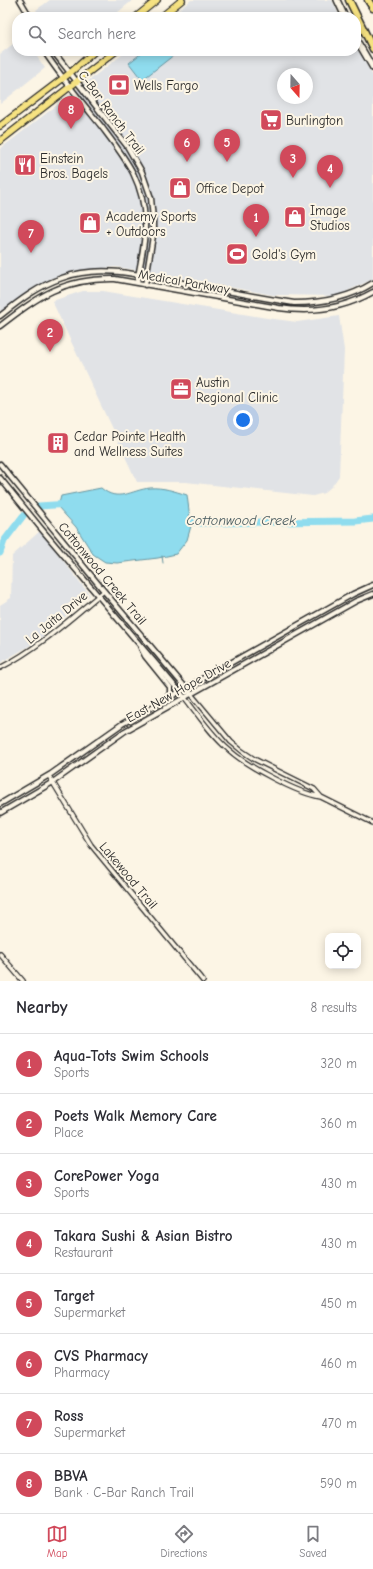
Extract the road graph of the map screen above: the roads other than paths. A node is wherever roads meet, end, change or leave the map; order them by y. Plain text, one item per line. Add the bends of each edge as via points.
1 (20, 0) edge
2 (157, 0) edge
3 (182, 0) edge
4 (337, 0) edge
5 (349, 0) edge
6 (368, 0) edge
7 (373, 8) edge
8 (27, 12) edge
9 (142, 12) edge
10 (167, 12) edge
11 (343, 12) edge
12 (355, 12) edge
13 (361, 24) edge
14 (361, 48) edge
15 (373, 49) edge
16 (48, 56) edge
17 (57, 56) edge
18 (90, 56) edge
19 (109, 56) edge
20 (373, 68) edge
21 (70, 73) junction
22 (63, 78) junction
23 (76, 81) junction
24 (70, 86) junction
25 (0, 126) edge
26 (0, 141) edge
27 (142, 172) junction
28 (134, 175) junction
29 (138, 274) junction
30 (146, 276) junction
31 (137, 283) junction
32 (373, 283) edge
33 (145, 285) junction
34 (366, 287) junction
35 (371, 293) edge
36 (263, 298) junction
37 (261, 304) junction
38 (11, 307) junction
39 (16, 314) junction
40 (0, 316) edge
41 (0, 326) edge
42 (0, 464) edge
43 (0, 478) edge
44 (373, 585) edge
45 (104, 591) junction
46 (373, 594) edge
47 (98, 596) junction
48 (293, 628) junction
49 (294, 636) junction
50 (139, 644) junction
51 (0, 668) edge
52 (186, 688) junction
53 (180, 692) junction
54 (191, 694) junction
55 (185, 698) junction
56 (166, 700) junction
57 (254, 759) junction
58 (251, 766) junction
59 (49, 776) junction
60 (53, 782) junction
61 (322, 797) junction
62 (0, 804) edge
63 (0, 813) edge
64 (373, 823) edge
65 (0, 954) edge
66 (24, 981) edge
67 (203, 981) edge

1 - 8 street
2 - 9 main road
3 - 10 main road
4 - 11 main road
5 - 12 highway
6 - 7 highway
13 - 15 highway
14 - 20 main road
16 - 22 street, C-Bar Ranch Trail
17 - 21 street, C-Bar Ranch Trail
18 - 21 main road
19 - 23 main road
21 - 22 main road
21 - 23 street, C-Bar Ranch Trail
22 - 24 street, C-Bar Ranch Trail
22 - 25 main road
23 - 24 main road
23 - 27 street, C-Bar Ranch Trail via 127,146
24 - 26 main road
24 - 28 street, C-Bar Ranch Trail via 124,156
27 - 28 street
27 - 30 street, C-Bar Ranch Trail via 151,198 153,219 153,236
28 - 29 street, C-Bar Ranch Trail via 142,197 145,224
29 - 30 street, Medical Parkway
29 - 31 street, C-Bar Ranch Trail
29 - 38 street, Medical Parkway via 90,271 69,275 40,287
30 - 33 street, C-Bar Ranch Trail
30 - 36 street, Medical Parkway
31 - 33 street, Medical Parkway
31 - 39 street, Medical Parkway via 104,279 68,284 47,292
32 - 34 street, Medical Parkway
33 - 37 street, Medical Parkway
34 - 35 street
34 - 36 street, Medical Parkway via 344,297 318,302 294,303
35 - 37 street, Medical Parkway via 337,307 315,310 294,310
36 - 37 street
38 - 39 street
38 - 40 street, Medical Parkway
39 - 41 street, Medical Parkway
42 - 45 street, Cottonwood Creek Trail
43 - 47 street, Cottonwood Creek Trail
44 - 48 street, East New Hope Drive
45 - 47 street, La Jaita Drive
45 - 52 street, Cottonwood Creek Trail
46 - 49 street, East New Hope Drive
47 - 50 street, Cottonwood Creek Trail
47 - 51 street, La Jaita Drive via 48,638
48 - 49 street
48 - 52 street, East New Hope Drive
49 - 54 street, East New Hope Drive
50 - 53 street, Cottonwood Creek Trail
50 - 56 street via 145,656 170,687
52 - 53 street, East New Hope Drive
52 - 54 street, Cottonwood Creek Trail
53 - 55 street, Cottonwood Creek Trail
53 - 56 street, East New Hope Drive
54 - 55 street, East New Hope Drive
54 - 57 street via 231,742
55 - 58 street via 220,742
55 - 60 street, East New Hope Drive via 119,735
56 - 59 street, East New Hope Drive via 106,734
57 - 58 street
57 - 61 street via 314,789
58 - 61 street via 312,795
59 - 60 street, Lakewood Trail
59 - 62 street, East New Hope Drive
60 - 63 street, East New Hope Drive
60 - 67 street, Lakewood Trail via 97,854
61 - 64 street
65 - 66 street

